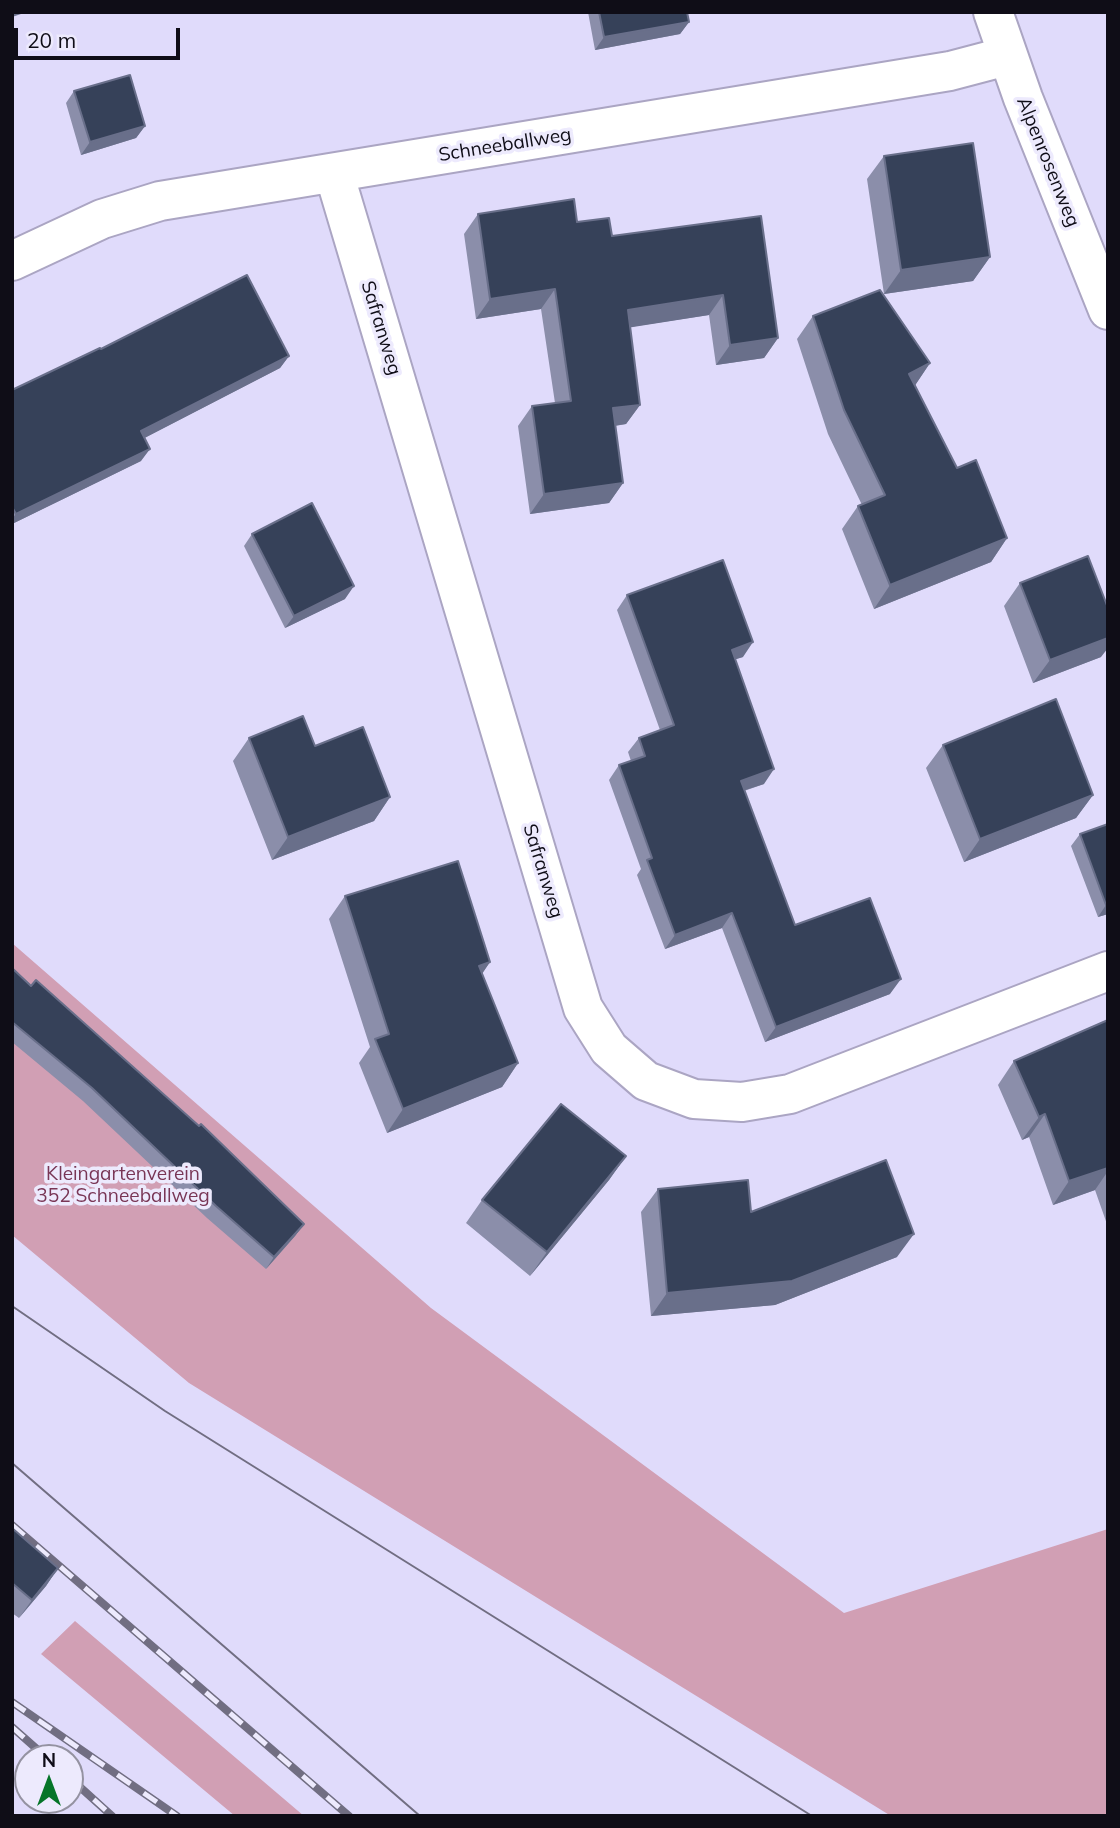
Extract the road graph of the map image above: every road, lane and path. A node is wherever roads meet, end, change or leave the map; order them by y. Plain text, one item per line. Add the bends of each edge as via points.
1 (993, 12) edge
2 (1007, 56) junction
3 (334, 173) junction
4 (12, 261) edge
5 (1108, 310) edge
6 (1108, 971) edge

1 - 2 street, Alpenrosenweg
2 - 3 street, Schneeballweg via 950,71
2 - 5 street, Alpenrosenweg
3 - 4 street, Schneeballweg via 160,201 102,219
3 - 6 street, Safranweg via 583,1007 609,1049 646,1081 694,1099 742,1102 790,1094

